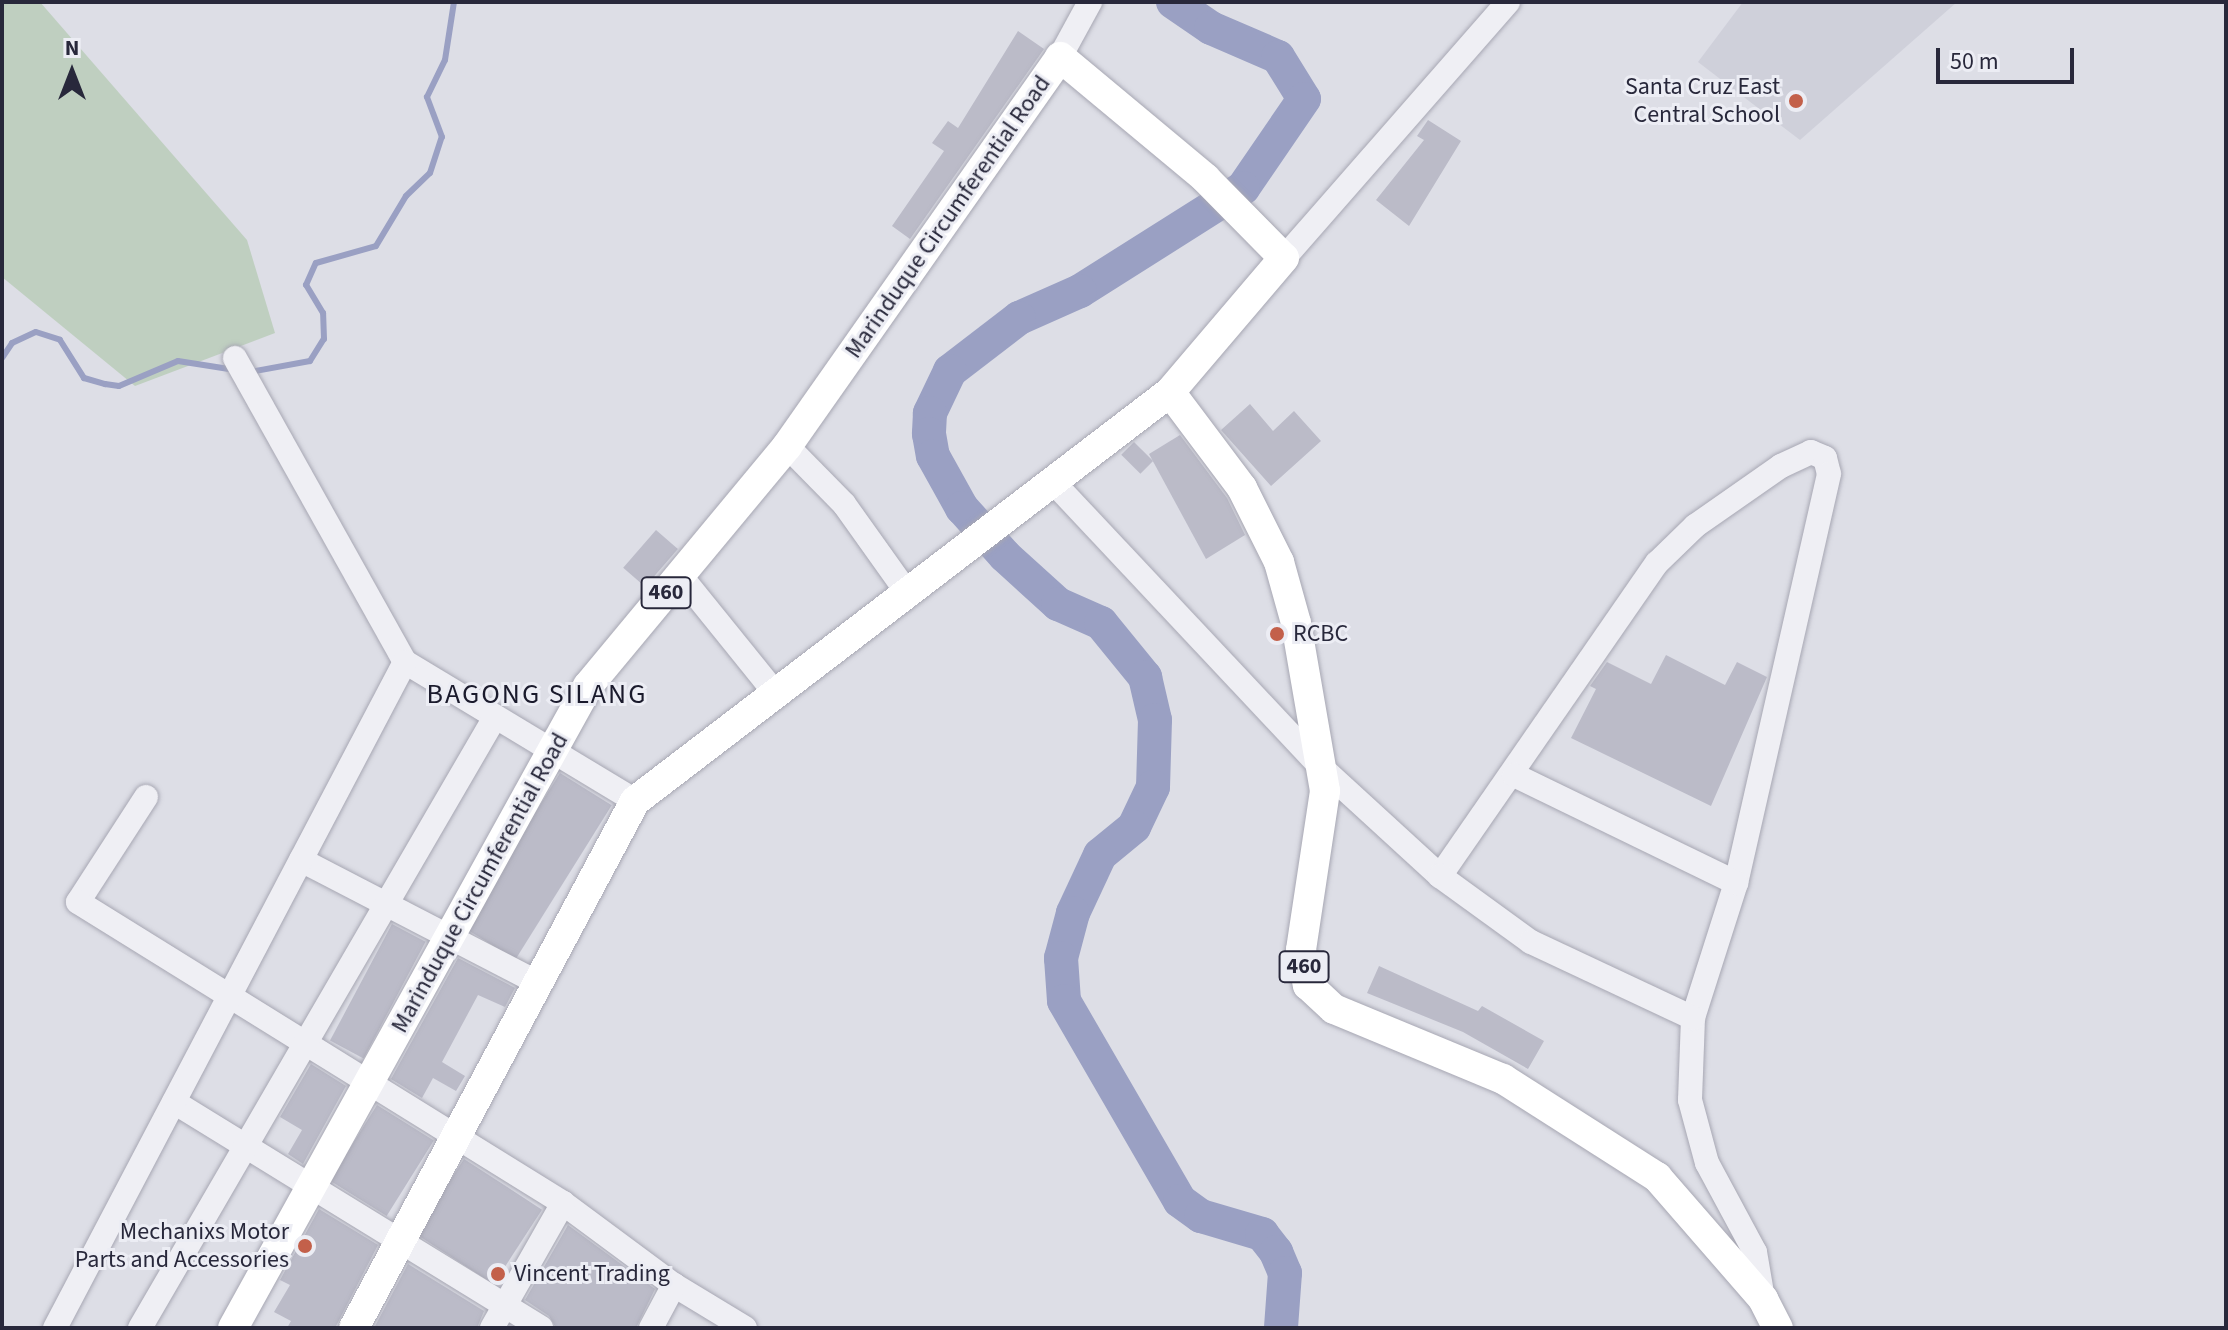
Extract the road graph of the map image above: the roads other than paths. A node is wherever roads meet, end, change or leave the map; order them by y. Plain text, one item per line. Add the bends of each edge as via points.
1 (1090, 2) edge
2 (1497, 6) edge
3 (1060, 57) junction
4 (1284, 258) junction
5 (241, 368) dead end
6 (1170, 392) junction
7 (787, 446) junction
8 (1055, 484) junction
9 (680, 575) junction
10 (909, 595) junction
11 (405, 662) junction
12 (776, 694) junction
13 (495, 717) junction
14 (553, 752) junction
15 (1322, 768) junction
16 (1514, 775) junction
17 (146, 797) dead end
18 (635, 801) junction
19 (301, 860) junction
20 (1440, 876) junction
21 (1736, 883) junction
22 (387, 905) junction
23 (450, 938) junction
24 (538, 983) junction
25 (229, 997) junction
26 (1693, 1018) junction
27 (305, 1044) junction
28 (369, 1084) junction
29 (174, 1102) junction
30 (455, 1139) junction
31 (246, 1145) junction
32 (313, 1185) junction
33 (563, 1203) junction
34 (402, 1238) junction
35 (674, 1285) junction
36 (1763, 1299) junction
37 (506, 1305) junction
38 (660, 1321) edge
39 (55, 1328) edge
40 (140, 1328) edge
41 (233, 1328) edge
42 (354, 1328) edge
43 (492, 1328) edge
44 (541, 1328) edge
45 (745, 1328) edge
46 (1778, 1328) edge

1 - 3 street
2 - 4 street
3 - 4 main road, Marinduque Circumferential Road via 1205,178
3 - 7 main road, Marinduque Circumferential Road / 460
4 - 6 main road
5 - 11 street
6 - 8 main road
6 - 15 main road, 460 via 1242,488 1279,562
7 - 9 main road, Marinduque Circumferential Road / 460
7 - 10 street via 844,504
8 - 10 main road
8 - 15 street
9 - 12 street
9 - 14 main road, Marinduque Circumferential Road / 460 via 588,686
10 - 12 main road
11 - 13 street
11 - 19 street
12 - 18 main road
13 - 14 street
13 - 22 street
14 - 18 street
14 - 23 main road, Marinduque Circumferential Road / 460
15 - 20 street
15 - 36 main road, 460 via 1325,791 1301,950 1308,985 1334,1009 1503,1079 1657,1177
16 - 20 street
16 - 21 street
16 - 21 street via 1657,563 1695,526 1781,466 1811,452 1825,458 1829,474
17 - 25 street via 78,902
18 - 24 main road
19 - 22 street
19 - 25 street
20 - 26 street via 1531,942
21 - 26 street
22 - 23 street
22 - 27 street
23 - 24 street
23 - 28 main road, Marinduque Circumferential Road / 460
24 - 30 main road
25 - 27 street
25 - 29 street
26 - 36 street via 1690,1100 1707,1163 1755,1252
27 - 28 street
27 - 31 street
28 - 30 street
28 - 32 main road, Marinduque Circumferential Road / 460
29 - 31 street
29 - 39 street
30 - 33 street
30 - 34 main road
31 - 32 street
31 - 40 street
32 - 34 street
32 - 41 main road, Marinduque Circumferential Road / 460
33 - 35 street
33 - 37 street
34 - 37 street
34 - 42 main road
35 - 38 street
35 - 45 street
36 - 46 main road, 460
37 - 43 street
37 - 44 street

